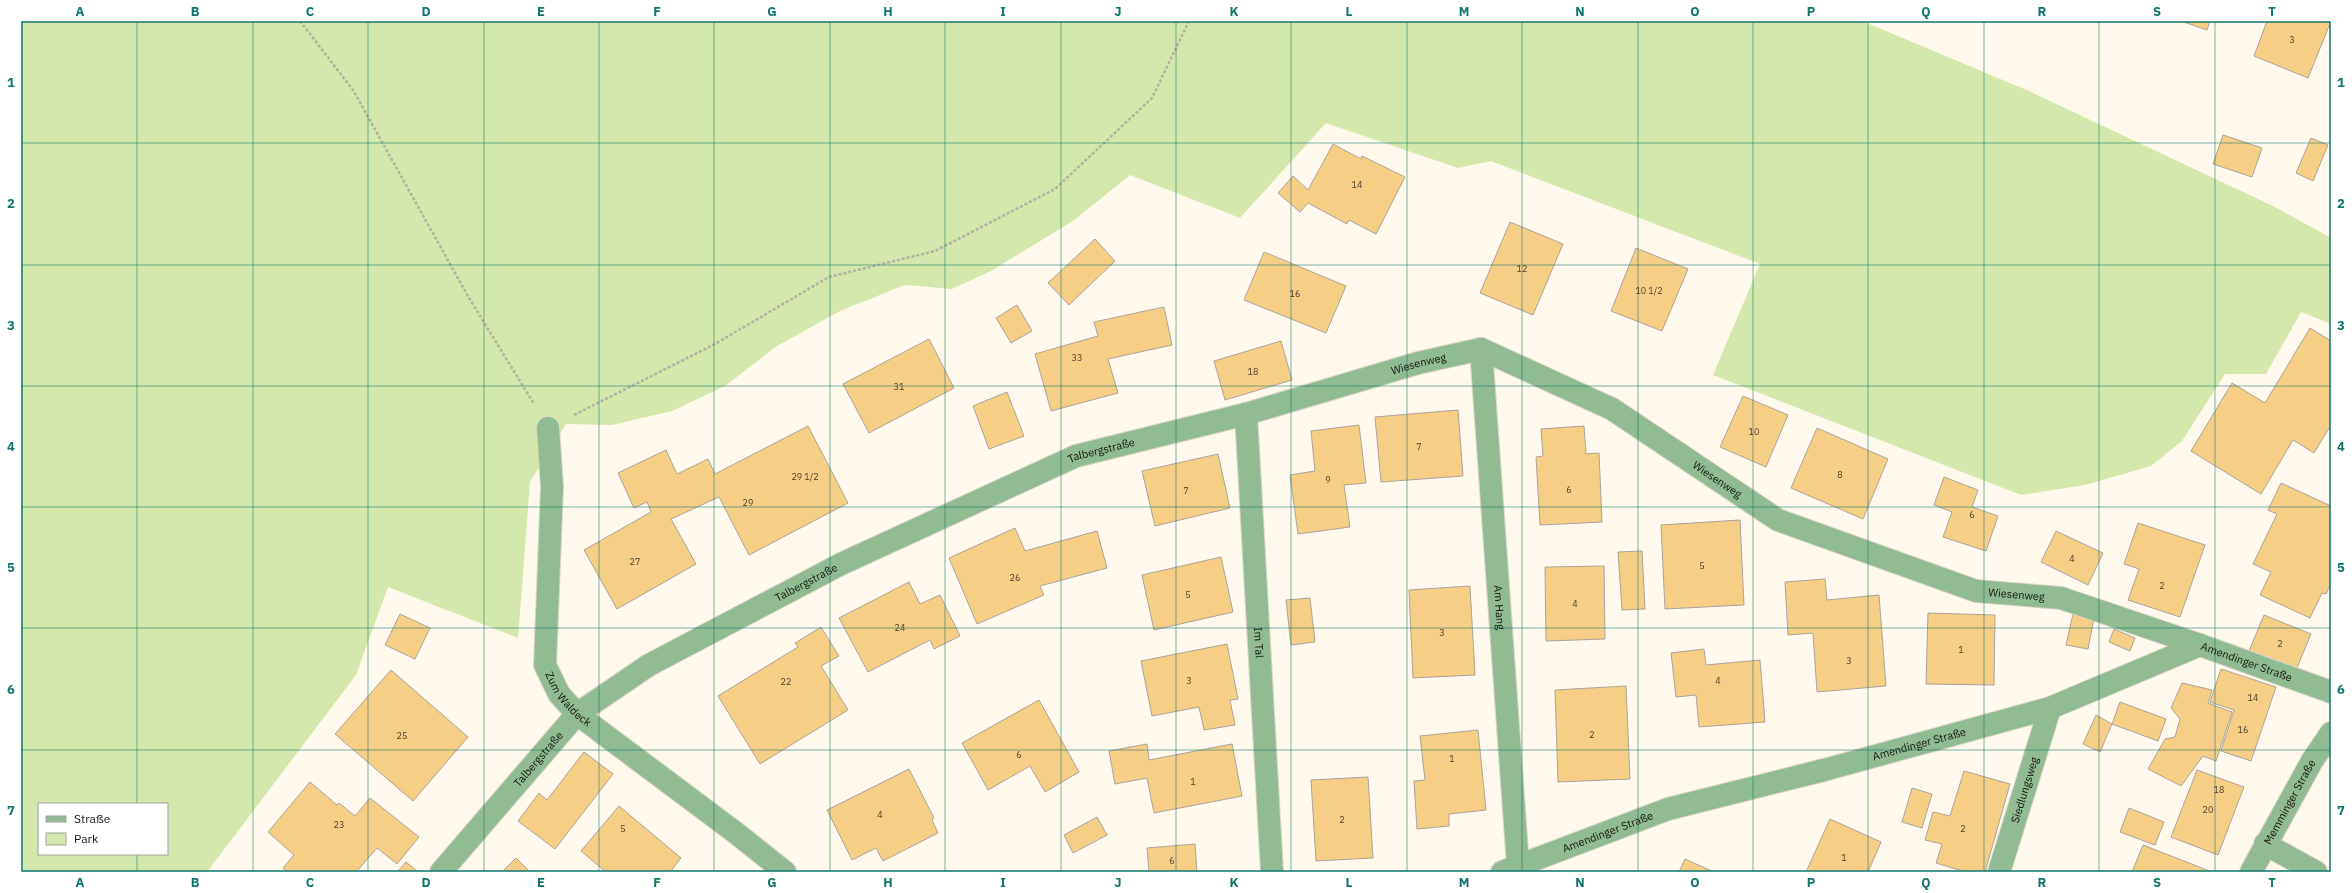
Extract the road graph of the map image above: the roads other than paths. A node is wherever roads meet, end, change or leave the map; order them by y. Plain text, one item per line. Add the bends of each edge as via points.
1 (1481, 349) junction
2 (1246, 414) junction
3 (548, 428) road end
4 (2200, 645) junction
5 (2331, 692) edge
6 (2050, 708) junction
7 (577, 714) junction
8 (2331, 733) edge
9 (2265, 844) junction
10 (1510, 869) edge
11 (441, 872) edge
12 (786, 872) edge
13 (1272, 872) edge
14 (1999, 872) edge
15 (2251, 872) edge
16 (2316, 872) edge

1 - 2 street, Wiesenweg via 1418,363
1 - 4 street, Wiesenweg via 1612,409 1778,520 1976,591 2061,598
1 - 10 street, Am Hang
2 - 7 street, Talbergstraße via 1076,456 841,564 649,665
2 - 13 street, Im Tal
3 - 7 street, Zum Waldeck via 552,487 545,665 559,694
4 - 5 street, Amendinger Straße
4 - 6 street, Amendinger Straße
6 - 10 street, Amendinger Straße via 1824,770 1668,809
6 - 14 street, Siedlungsweg
7 - 11 street, Talbergstraße
7 - 12 street, Zum Waldeck
8 - 9 street, Memminger Straße via 2312,761
9 - 15 street, Memminger Straße
9 - 16 street

